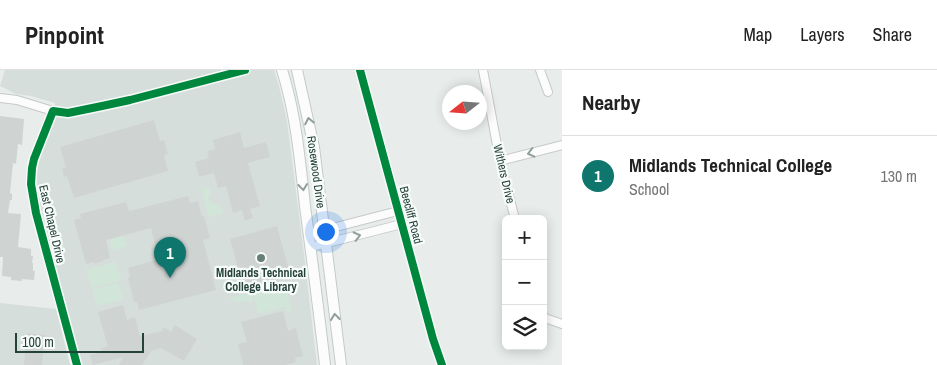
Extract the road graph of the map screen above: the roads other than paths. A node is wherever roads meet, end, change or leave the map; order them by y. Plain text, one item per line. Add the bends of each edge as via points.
1 (245, 70) edge
2 (282, 70) edge
3 (297, 70) edge
4 (360, 70) edge
5 (483, 70) edge
6 (540, 70) edge
7 (548, 92) dead end
8 (0, 98) edge
9 (53, 111) junction
10 (562, 146) edge
11 (500, 161) junction
12 (398, 211) junction
13 (514, 215) edge
14 (402, 224) junction
15 (324, 230) junction
16 (309, 234) junction
17 (326, 244) junction
18 (311, 247) junction
19 (547, 319) edge
20 (562, 324) edge
21 (77, 365) edge
22 (325, 365) edge
23 (341, 365) edge
24 (442, 365) edge

1 - 9 street via 130,100 72,112
2 -> 16 main road, Rosewood Drive via 293,117
15 -> 3 main road, Rosewood Drive via 314,147
4 - 12 street, Beecliff Road
5 - 11 street, Withers Drive
6 - 7 street
8 - 9 street
9 - 21 street, East Chapel Drive via 34,159 31,184
10 -> 11 street
11 - 13 street, Withers Drive
12 - 14 street, Beecliff Road
12 - 15 street
17 -> 14 street
14 - 24 street, Beecliff Road
15 - 16 street
15 - 17 main road, Rosewood Drive
16 - 18 main road, Rosewood Drive
17 - 18 street
23 -> 17 main road, Rosewood Drive
18 - 22 main road, Rosewood Drive
19 - 20 street

